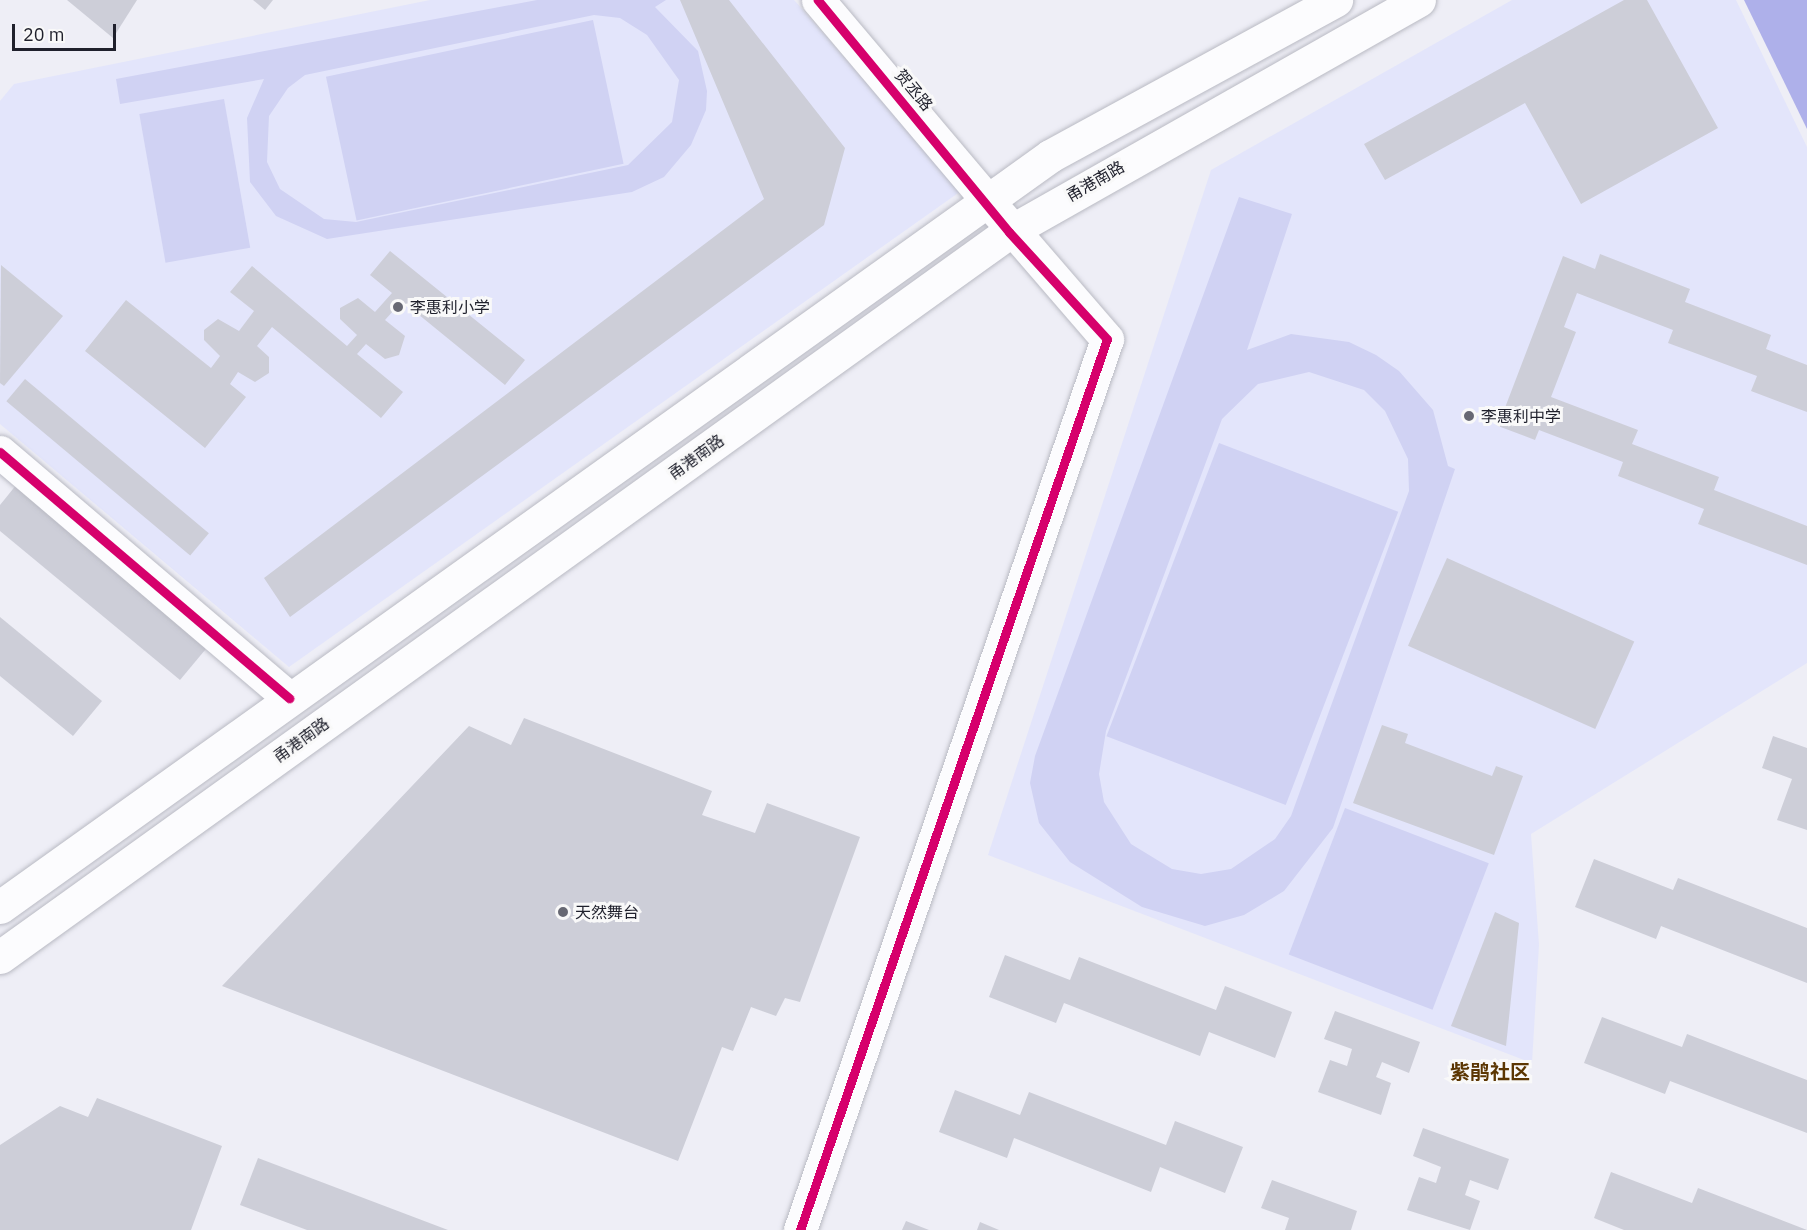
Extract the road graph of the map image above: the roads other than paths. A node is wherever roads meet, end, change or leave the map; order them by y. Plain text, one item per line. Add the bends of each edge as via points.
1 (818, 0) edge
2 (1336, 0) edge
3 (1419, 0) edge
4 (986, 199) junction
5 (1009, 232) junction
6 (0, 452) edge
7 (289, 698) junction
8 (0, 907) edge
9 (0, 957) edge
10 (800, 1230) edge

1 - 4 main road, 贺丞路
2 - 4 main road via 1050,156
3 - 5 main road, 甬港南路
4 - 5 main road, 贺丞路
4 - 7 main road
5 - 9 main road, 甬港南路
5 - 10 main road, 贺丞路 via 1107,339
6 - 7 main road
7 - 8 main road

